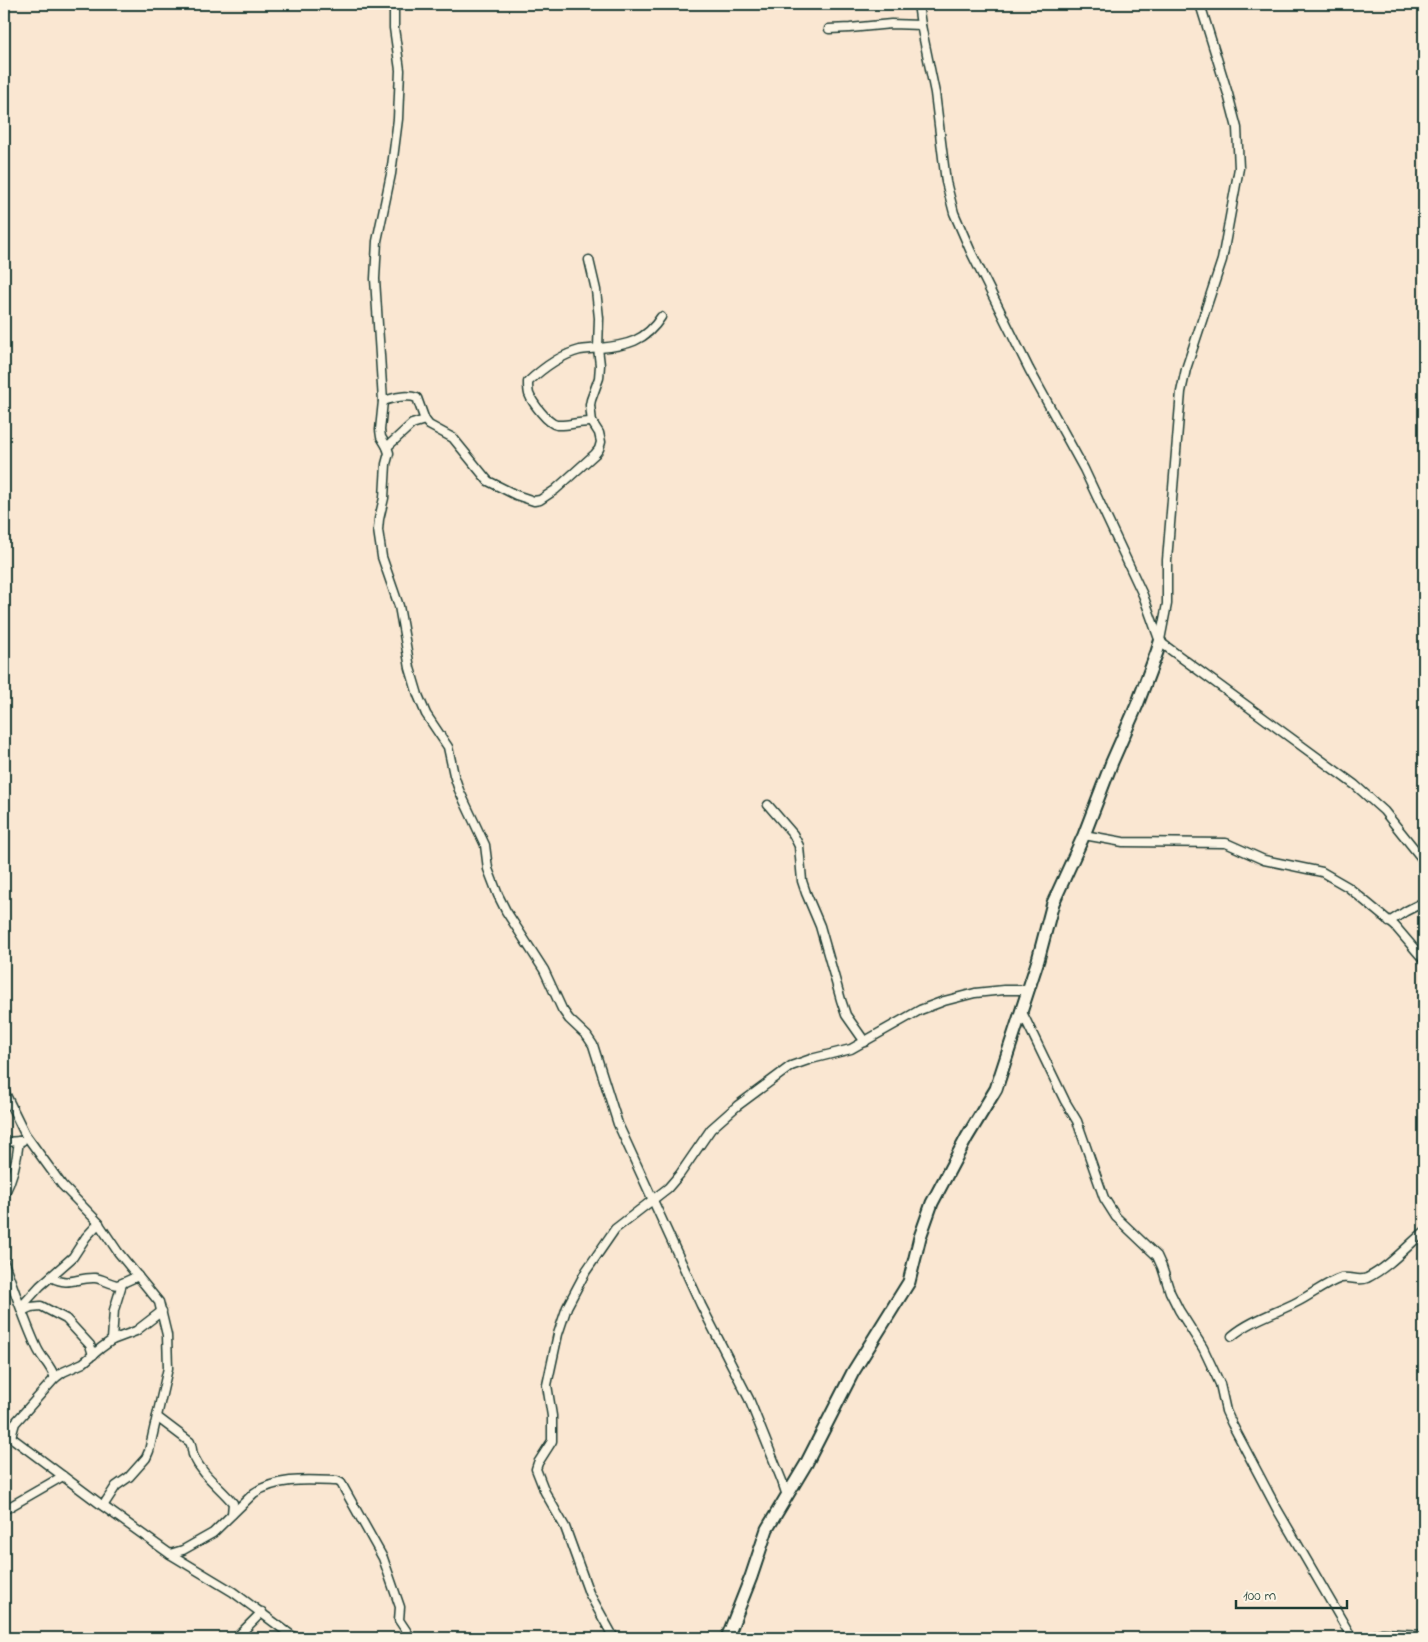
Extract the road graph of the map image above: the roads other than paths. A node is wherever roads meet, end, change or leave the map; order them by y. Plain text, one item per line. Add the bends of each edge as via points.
1 (394, 4) edge
2 (918, 4) edge
3 (1200, 4) edge
4 (920, 25) junction
5 (829, 29) dead end
6 (590, 260) dead end
7 (661, 317) dead end
8 (598, 348) junction
9 (382, 401) junction
10 (425, 420) junction
11 (592, 422) junction
12 (388, 447) junction
13 (1160, 642) junction
14 (768, 805) dead end
15 (1084, 835) junction
16 (1424, 861) edge
17 (1424, 902) edge
18 (1389, 922) junction
19 (1424, 960) edge
20 (1027, 990) junction
21 (1021, 1010) junction
22 (865, 1042) junction
23 (4, 1091) edge
24 (18, 1141) junction
25 (29, 1141) junction
26 (4, 1142) edge
27 (4, 1195) edge
28 (653, 1200) junction
29 (99, 1223) junction
30 (1424, 1232) edge
31 (4, 1263) edge
32 (138, 1276) junction
33 (51, 1277) junction
34 (122, 1284) junction
35 (21, 1309) junction
36 (162, 1311) junction
37 (1232, 1336) dead end
38 (112, 1340) junction
39 (93, 1355) junction
40 (55, 1378) junction
41 (157, 1417) junction
42 (4, 1432) edge
43 (11, 1438) junction
44 (63, 1476) junction
45 (787, 1496) junction
46 (103, 1506) junction
47 (4, 1510) edge
48 (232, 1514) junction
49 (170, 1554) junction
50 (262, 1612) junction
51 (1424, 1635) edge
52 (236, 1638) edge
53 (294, 1638) edge
54 (411, 1638) edge
55 (614, 1638) edge
56 (727, 1638) edge
57 (1352, 1638) edge
58 (1365, 1638) edge

1 - 9 street via 400,70 398,120 374,279
2 - 4 street
3 - 13 street via 1237,128 1238,168 1222,260 1181,392 1167,560 1167,604
4 - 5 street
4 - 13 street via 935,92 946,182 954,213 1029,368 1090,482 1143,594
6 - 8 street via 598,308
7 - 8 street via 645,336 619,346
8 - 11 street via 599,378 591,400
8 - 11 street via 580,350 552,362 528,382 528,392 534,403 552,423
9 - 10 street via 404,396 417,398
9 - 12 street via 380,430
10 - 11 street via 453,438 488,480 506,491 534,501 555,490 599,449 601,438
10 - 12 street via 412,424
12 - 28 street via 379,519 380,546 399,606 418,695 426,714 448,747 454,775 485,845 488,869 506,911 544,970 562,1009 594,1045 615,1118
13 - 15 main road
13 - 16 street via 1355,785 1384,811
14 - 22 street via 796,840 802,881 820,926 840,1000 846,1015
15 - 18 street via 1123,842 1231,844 1264,860 1314,869 1332,876
15 - 20 main road via 1053,903
17 - 18 street
18 - 19 street
20 - 21 main road
20 - 22 street via 975,993 944,1001 920,1010
21 - 45 main road via 996,1089 932,1204 909,1282 854,1372
21 - 57 street via 1077,1121 1104,1198 1116,1217 1156,1256 1173,1298 1211,1362 1223,1389 1226,1411 1232,1424
22 - 28 street via 791,1066 776,1076 711,1129 680,1174
23 - 25 street
24 - 25 street
24 - 26 street
24 - 27 street via 17,1158
25 - 29 street via 62,1185
28 - 45 street via 749,1399
28 - 55 street via 615,1229 586,1271 566,1308 548,1377 552,1441 536,1469 564,1527 587,1588
29 - 32 street
29 - 33 street via 73,1257
30 - 37 street via 1370,1276 1360,1280 1340,1278
31 - 35 street
32 - 34 street
32 - 36 street via 159,1302
33 - 34 street via 60,1282 95,1278
33 - 35 street
34 - 38 street via 114,1310
35 - 39 street via 41,1306 66,1319 90,1345
35 - 40 street via 38,1350
36 - 38 street via 136,1331
36 - 41 street via 168,1368
38 - 39 street
39 - 40 street
40 - 43 street via 15,1423
41 - 46 street via 146,1458 116,1486
41 - 48 street via 190,1442 192,1456 233,1503
42 - 43 street
43 - 44 street
44 - 46 street
44 - 47 street
45 - 56 main road via 767,1529
46 - 49 street
48 - 49 street via 213,1533
48 - 54 street via 258,1490 284,1481 339,1482 383,1558 400,1607 399,1620
49 - 50 street
50 - 52 street
50 - 53 street
51 - 58 street via 1382,1633

